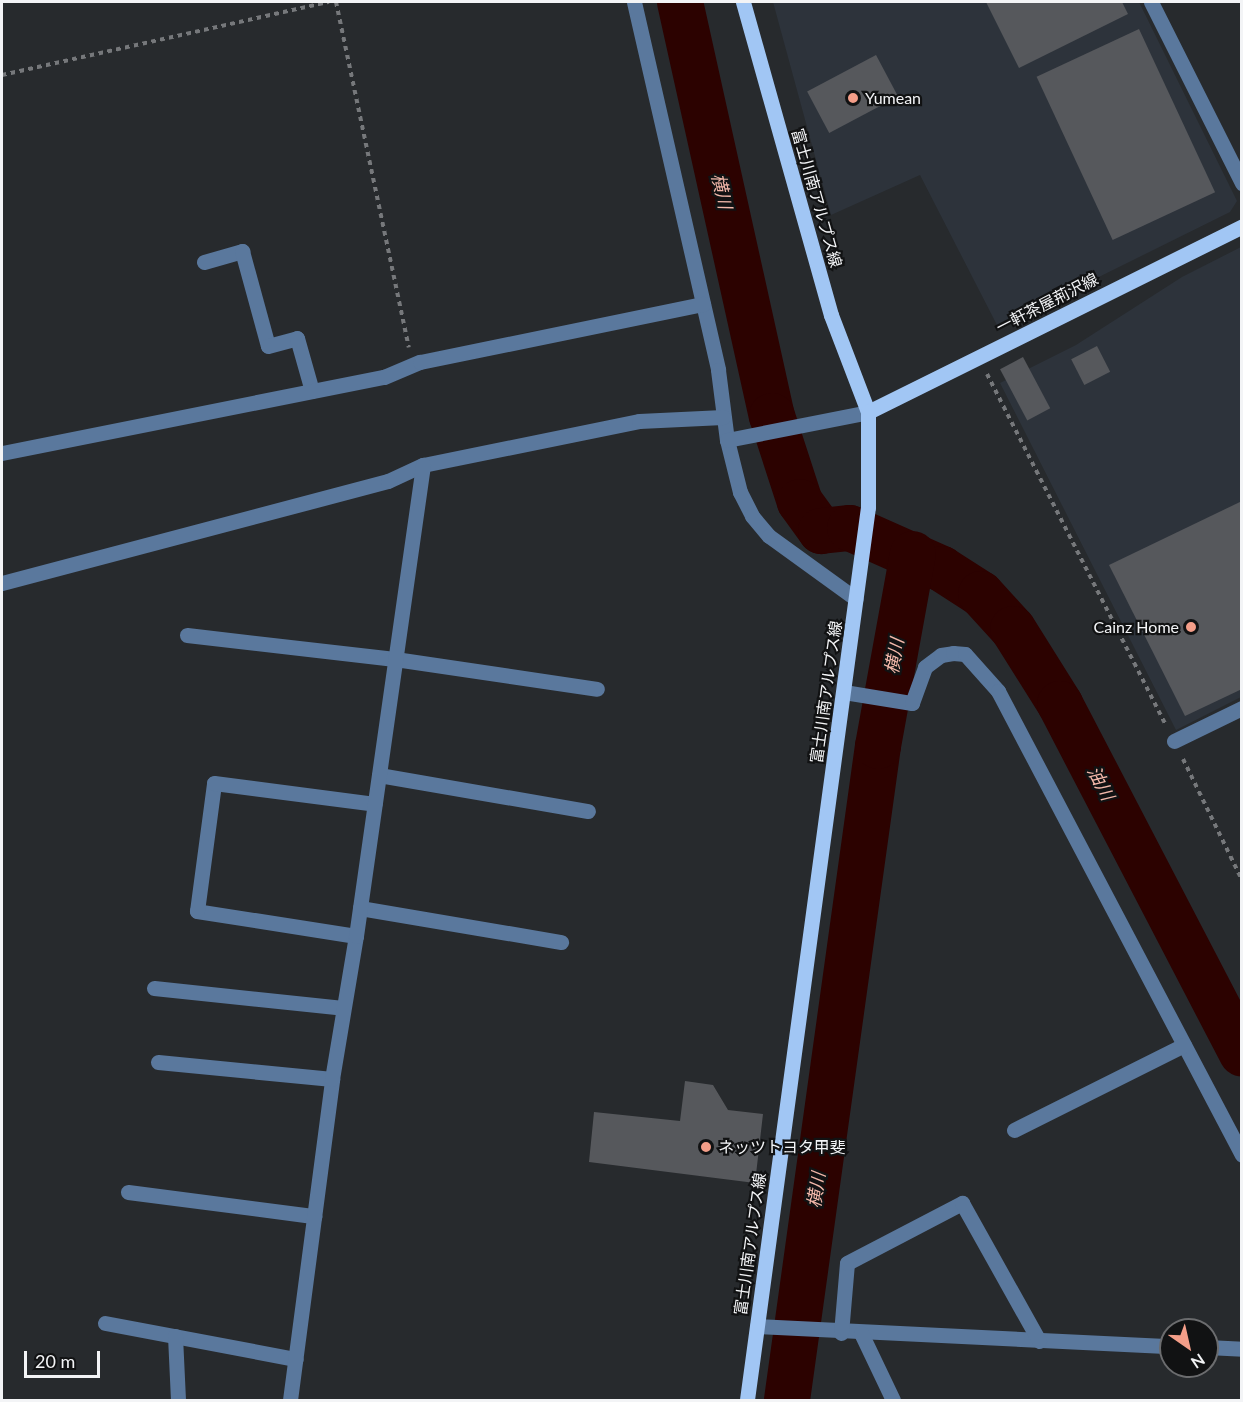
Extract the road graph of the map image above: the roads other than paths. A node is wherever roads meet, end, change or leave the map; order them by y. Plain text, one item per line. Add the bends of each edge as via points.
1 (634, 2) edge
2 (743, 2) edge
3 (1151, 2) edge
4 (1242, 183) edge
5 (1242, 226) edge
6 (204, 262) dead end
7 (703, 304) junction
8 (312, 391) junction
9 (868, 412) junction
10 (723, 417) junction
11 (734, 438) junction
12 (2, 453) edge
13 (423, 465) junction
14 (2, 583) edge
15 (856, 599) junction
16 (187, 635) dead end
17 (395, 658) junction
18 (597, 689) dead end
19 (844, 692) junction
20 (1242, 708) edge
21 (1174, 741) road end
22 (379, 775) junction
23 (375, 804) junction
24 (588, 811) dead end
25 (360, 908) junction
26 (356, 936) junction
27 (561, 942) dead end
28 (154, 988) dead end
29 (343, 1008) junction
30 (1184, 1045) junction
31 (158, 1062) dead end
32 (332, 1080) junction
33 (1014, 1130) dead end
34 (1242, 1155) edge
35 (128, 1192) dead end
36 (314, 1216) junction
37 (105, 1323) dead end
38 (757, 1326) junction
39 (841, 1333) junction
40 (861, 1333) junction
41 (175, 1336) junction
42 (1039, 1341) junction
43 (1159, 1346) edge
44 (1219, 1347) edge
45 (1242, 1348) edge
46 (296, 1359) junction
47 (178, 1401) edge
48 (290, 1401) edge
49 (747, 1401) edge
50 (893, 1401) edge

1 - 7 street
2 - 9 main road, 富士川南アルプス線 via 831,315
3 - 4 street
5 - 9 main road, 一軒茶屋荊沢線
6 - 8 street via 242,251 268,346 297,338
7 - 8 street via 420,362 384,377
7 - 10 street via 718,370
8 - 12 street
9 - 11 street
9 - 15 main road, 富士川南アルプス線 via 868,473
10 - 11 street
10 - 13 street via 639,421
11 - 15 street via 740,492 752,516 793,555
13 - 14 street via 388,481
13 - 17 street
15 - 19 main road, 富士川南アルプス線
16 - 17 street
17 - 18 street
17 - 22 street
19 - 30 street via 912,703 925,667 941,655 965,654 998,692
19 - 38 main road, 富士川南アルプス線
20 - 21 street
22 - 23 street
22 - 24 street
23 - 25 street
23 - 26 street via 214,783 197,911
25 - 26 street
25 - 27 street
26 - 29 street
28 - 29 street
29 - 32 street
30 - 33 street
30 - 34 street
31 - 32 street
32 - 36 street
35 - 36 street
36 - 46 street
37 - 41 street
38 - 39 street
38 - 49 main road, 富士川南アルプス線
39 - 40 street
39 - 42 street via 848,1263 962,1203
40 - 42 street
40 - 50 street
41 - 46 street
41 - 47 street
42 - 43 street
44 - 45 street
46 - 48 street

